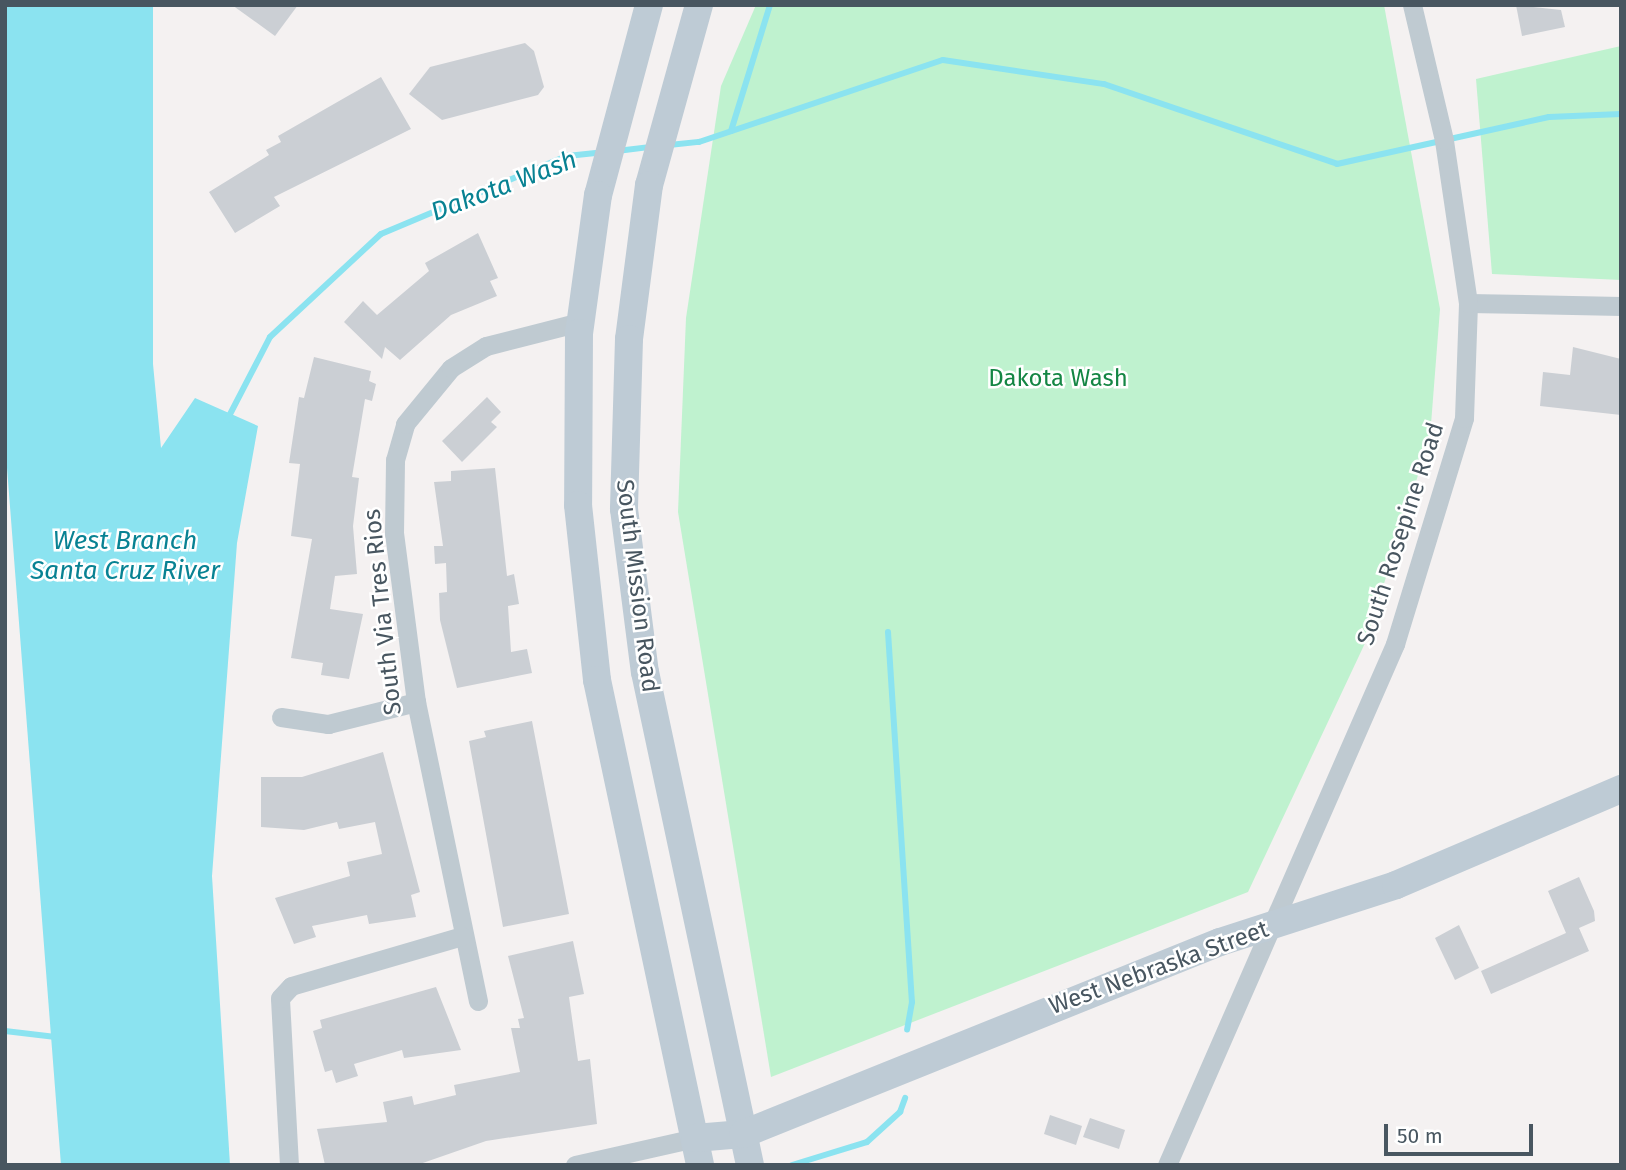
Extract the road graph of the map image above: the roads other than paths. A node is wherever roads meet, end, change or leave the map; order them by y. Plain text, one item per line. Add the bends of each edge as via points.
1 (649, 5) edge
2 (699, 5) edge
3 (1412, 5) edge
4 (1468, 303) junction
5 (1621, 306) edge
6 (580, 322) junction
7 (635, 596) junction
8 (588, 601) junction
9 (416, 702) junction
10 (281, 717) dead end
11 (1621, 789) edge
12 (1275, 925) junction
13 (463, 936) junction
14 (478, 1001) dead end
15 (743, 1134) junction
16 (697, 1151) edge
17 (289, 1165) edge
18 (575, 1165) edge
19 (750, 1165) edge
20 (1167, 1165) edge

1 - 6 main road, South Mission Road via 598,195
2 - 7 main road, South Mission Road via 666,108 649,185 622,437
3 - 4 street, South Rosepine Road via 1444,140
4 - 5 street
4 - 12 street, South Rosepine Road via 1464,418 1395,644
6 - 8 main road, South Mission Road via 578,505
6 - 9 street, South Via Tres Rios via 486,346 451,368 405,424 395,460 394,533
7 - 8 main road
7 - 15 main road, South Mission Road via 691,903
8 - 16 main road, South Mission Road via 602,706
9 - 10 street via 328,724
9 - 13 street, South Via Tres Rios
11 - 12 main road, West Nebraska Street via 1396,885
12 - 15 main road, West Nebraska Street
12 - 20 street, South Rosepine Road
13 - 14 street, South Via Tres Rios
13 - 17 street via 290,986 280,998
15 - 16 main road, West Nebraska Street
15 - 19 main road, South Mission Road
16 - 18 street

